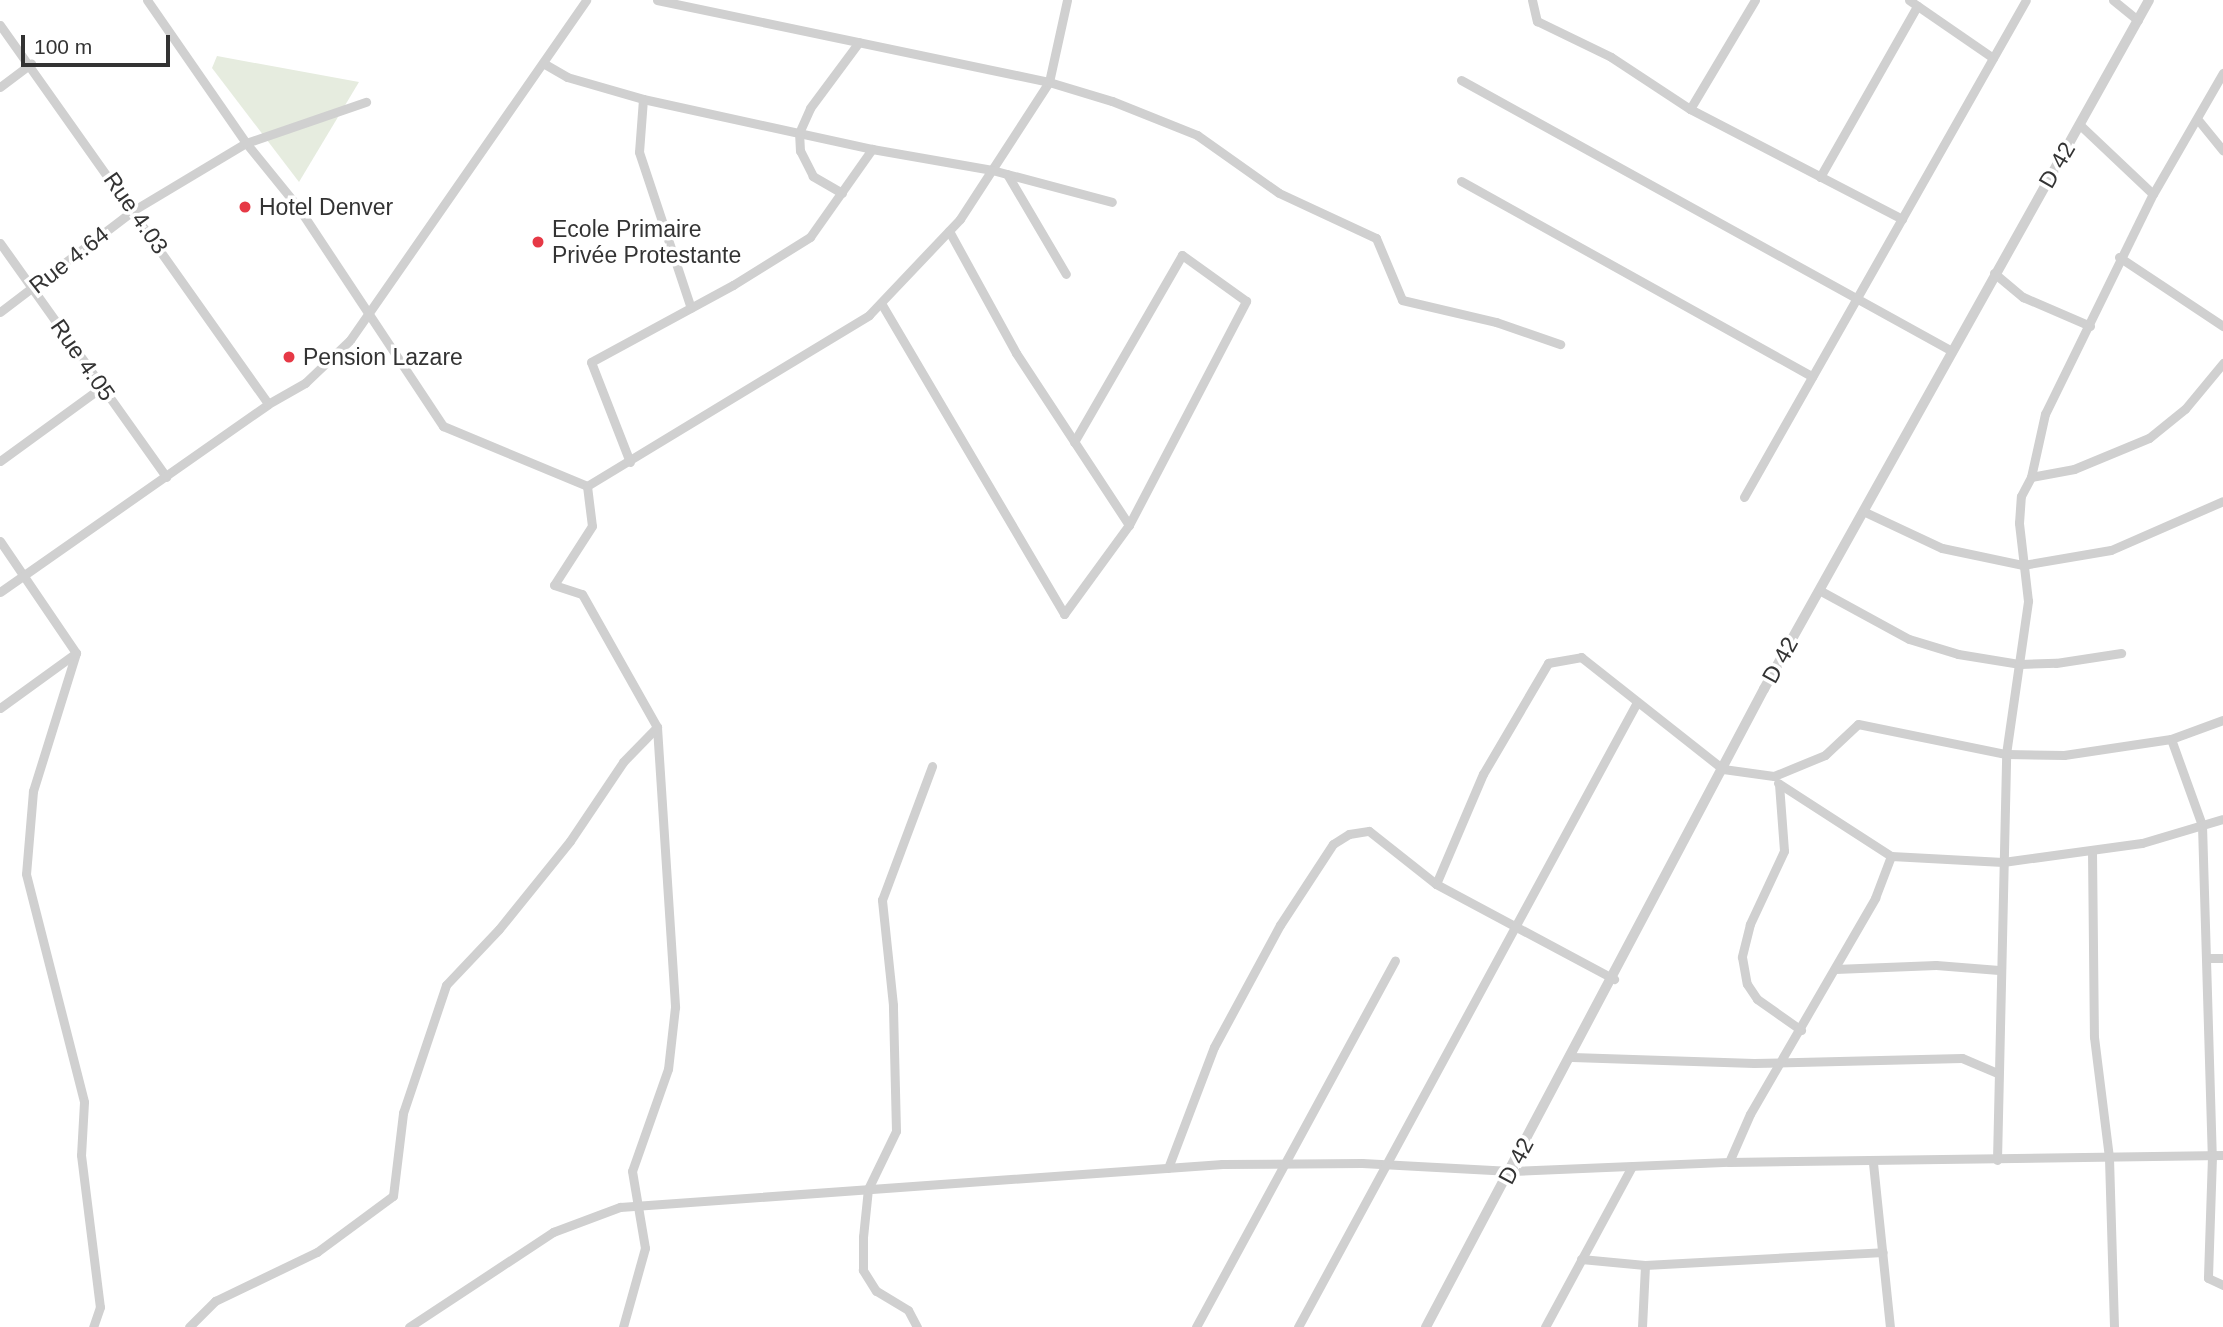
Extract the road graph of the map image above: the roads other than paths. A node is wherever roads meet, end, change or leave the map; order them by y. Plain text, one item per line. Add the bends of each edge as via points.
1 (147, 0) edge
2 (586, 0) edge
3 (657, 0) edge
4 (1067, 0) edge
5 (1532, 0) edge
6 (1755, 0) edge
7 (2026, 0) edge
8 (2113, 0) edge
9 (2149, 0) edge
10 (1913, 3) edge
11 (2138, 20) junction
12 (0, 25) edge
13 (859, 42) junction
14 (1993, 58) junction
15 (543, 63) junction
16 (31, 64) junction
17 (2223, 73) edge
18 (1461, 80) dead end
19 (1049, 82) junction
20 (0, 87) edge
21 (643, 99) junction
22 (366, 102) dead end
23 (1690, 109) junction
24 (2199, 121) junction
25 (2080, 125) junction
26 (799, 133) junction
27 (246, 143) junction
28 (873, 149) junction
29 (2223, 151) edge
30 (992, 170) junction
31 (1007, 174) junction
32 (1820, 177) junction
33 (1461, 181) dead end
34 (842, 193) junction
35 (2152, 194) junction
36 (1112, 202) dead end
37 (134, 210) junction
38 (1902, 219) junction
39 (949, 231) junction
40 (0, 243) edge
41 (2119, 257) junction
42 (1994, 273) junction
43 (1066, 274) dead end
44 (34, 289) junction
45 (1858, 296) junction
46 (881, 303) junction
47 (691, 308) junction
48 (0, 312) edge
49 (369, 316) junction
50 (2090, 326) junction
51 (2223, 326) edge
52 (1560, 344) dead end
53 (1952, 351) junction
54 (2223, 363) edge
55 (1812, 376) junction
56 (102, 387) junction
57 (268, 404) junction
58 (1074, 442) junction
59 (0, 461) edge
60 (630, 461) junction
61 (166, 477) junction
62 (2031, 477) junction
63 (587, 486) junction
64 (1744, 496) dead end
65 (2222, 508) edge
66 (1865, 512) junction
67 (1129, 525) junction
68 (0, 541) edge
69 (2023, 565) junction
70 (24, 576) junction
71 (1819, 590) junction
72 (0, 592) edge
73 (76, 653) junction
74 (2120, 653) dead end
75 (2020, 664) junction
76 (1637, 702) junction
77 (0, 708) edge
78 (2223, 720) edge
79 (657, 727) junction
80 (2171, 739) junction
81 (2006, 754) junction
82 (932, 766) dead end
83 (1723, 769) junction
84 (1766, 776) junction
85 (1779, 784) junction
86 (2223, 819) edge
87 (2203, 825) junction
88 (2092, 850) junction
89 (1891, 856) junction
90 (2003, 862) junction
91 (1436, 884) junction
92 (1514, 929) junction
93 (2209, 958) junction
94 (2223, 958) edge
95 (1395, 961) dead end
96 (1835, 969) junction
97 (1999, 970) junction
98 (1614, 979) junction
99 (1801, 1030) junction
100 (2210, 1046) junction
101 (2223, 1046) edge
102 (1572, 1057) junction
103 (1782, 1062) junction
104 (1997, 1073) junction
105 (2212, 1156) junction
106 (2223, 1156) edge
107 (2109, 1158) junction
108 (1997, 1160) junction
109 (1729, 1162) junction
110 (1873, 1163) junction
111 (1282, 1164) junction
112 (1387, 1164) junction
113 (1168, 1168) junction
114 (1631, 1168) junction
115 (1511, 1171) junction
116 (868, 1189) junction
117 (637, 1206) junction
118 (1884, 1252) junction
119 (1581, 1259) junction
120 (1645, 1265) junction
121 (2223, 1285) edge
122 (93, 1327) edge
123 (189, 1327) edge
124 (409, 1327) edge
125 (623, 1327) edge
126 (917, 1327) edge
127 (1196, 1327) edge
128 (1298, 1327) edge
129 (1426, 1327) edge
130 (1545, 1327) edge
131 (1642, 1327) edge
132 (1890, 1327) edge
133 (2114, 1327) edge

1 - 27 street
2 - 15 street
3 - 13 street
4 - 19 street
5 - 23 street via 1537,20 1611,57
6 - 23 street
7 - 14 street
8 - 11 street
9 - 11 street, D 42 / D 42
10 - 14 street
10 - 32 street
11 - 25 street, D 42 / D 42
12 - 16 street, Rue 4.03
13 - 19 street
13 - 26 street via 810,108
14 - 38 street
15 - 21 street via 567,77
15 - 49 street
16 - 20 street
16 - 37 street, Rue 4.03
17 - 24 street
18 - 45 street
19 - 30 street
19 - 52 street via 1197,135 1279,193 1376,238 1402,300 1496,322
21 - 26 street
21 - 47 street via 639,152
22 - 27 street, Rue 4.64
23 - 32 street
24 - 29 street
24 - 35 street
25 - 35 street
25 - 42 street, D 42 / D 42
26 - 28 street
26 - 34 street via 800,151 813,176
27 - 37 street, Rue 4.64
27 - 49 street via 298,207
28 - 30 street
28 - 34 street
30 - 31 street
30 - 39 street
31 - 36 street
31 - 43 street
32 - 38 street
33 - 55 street
34 - 47 street via 810,237
35 - 41 street
37 - 44 street, Rue 4.64
37 - 57 street, Rue 4.03
38 - 45 street
39 - 46 street
39 - 58 street via 1016,353
40 - 44 street, Rue 4.05
41 - 50 street
41 - 51 street
42 - 50 street via 2023,297
42 - 53 street, D 42 / D 42
44 - 48 street, Rue 4.64
44 - 56 street, Rue 4.05
45 - 53 street
45 - 55 street
46 - 60 street via 869,315
46 - 67 street via 1064,614
47 - 60 street via 592,362
49 - 57 street via 305,383
49 - 63 street via 443,426
50 - 62 street via 2045,414
53 - 66 street, D 42 / D 42
54 - 62 street via 2185,409 2149,438 2074,469
55 - 64 street
56 - 59 street
56 - 61 street, Rue 4.05
57 - 61 street
58 - 67 street
58 - 67 street via 1182,255 1246,302
60 - 63 street
61 - 70 street
62 - 69 street via 2021,496
63 - 79 street via 592,526 554,585 582,594
65 - 69 street via 2111,550
66 - 69 street via 1942,548
66 - 71 street, D 42 / D 42
68 - 70 street
69 - 75 street via 2028,601
70 - 72 street
70 - 73 street
71 - 75 street via 1909,639 1958,654
71 - 83 street, D 42 / D 42
73 - 77 street
73 - 122 street via 33,791 26,874 84,1102 81,1155 100,1307
74 - 75 street via 2096,660
75 - 81 street
76 - 83 street
76 - 91 street via 1581,657 1548,663 1483,774
76 - 92 street
78 - 80 street
79 - 117 street via 675,1007 667,1069 632,1171
79 - 123 street via 623,762 570,841 499,929 446,985 403,1113 393,1196 317,1252 215,1301
80 - 81 street via 2064,755
80 - 87 street
81 - 84 street via 1858,724 1825,755
81 - 90 street
82 - 116 street via 882,901 893,1005 896,1130
83 - 84 street
83 - 98 street, D 42 / D 42
84 - 85 street
85 - 89 street
85 - 99 street via 1784,851 1750,924 1742,957 1747,984 1757,999
86 - 87 street
87 - 88 street via 2142,844
87 - 93 street
88 - 90 street
88 - 107 street via 2094,1037
89 - 90 street
89 - 96 street via 1875,898
90 - 97 street
91 - 92 street
91 - 113 street via 1369,831 1349,834 1333,844 1280,925 1214,1047
92 - 98 street
92 - 112 street
93 - 94 street
93 - 100 street
95 - 111 street
96 - 97 street via 1936,965
96 - 99 street
97 - 104 street
98 - 102 street, D 42 / D 42
99 - 103 street
100 - 101 street
100 - 105 street
102 - 103 street
102 - 115 street, D 42 / D 42
103 - 104 street via 1962,1058
103 - 109 street via 1750,1114
104 - 108 street
105 - 106 street
105 - 107 street
105 - 121 street via 2208,1278
107 - 108 street
107 - 133 street
108 - 110 street
109 - 110 street
109 - 114 street
110 - 118 street
111 - 112 street
111 - 113 street
111 - 127 street
112 - 115 street
112 - 128 street
113 - 116 street
114 - 115 street
114 - 119 street
115 - 129 street, D 42 / D 42
116 - 117 street
116 - 126 street via 863,1270 876,1291 908,1310
117 - 124 street via 598,1213 553,1231
117 - 125 street via 645,1248
118 - 120 street
118 - 132 street
119 - 120 street
119 - 130 street
120 - 131 street

